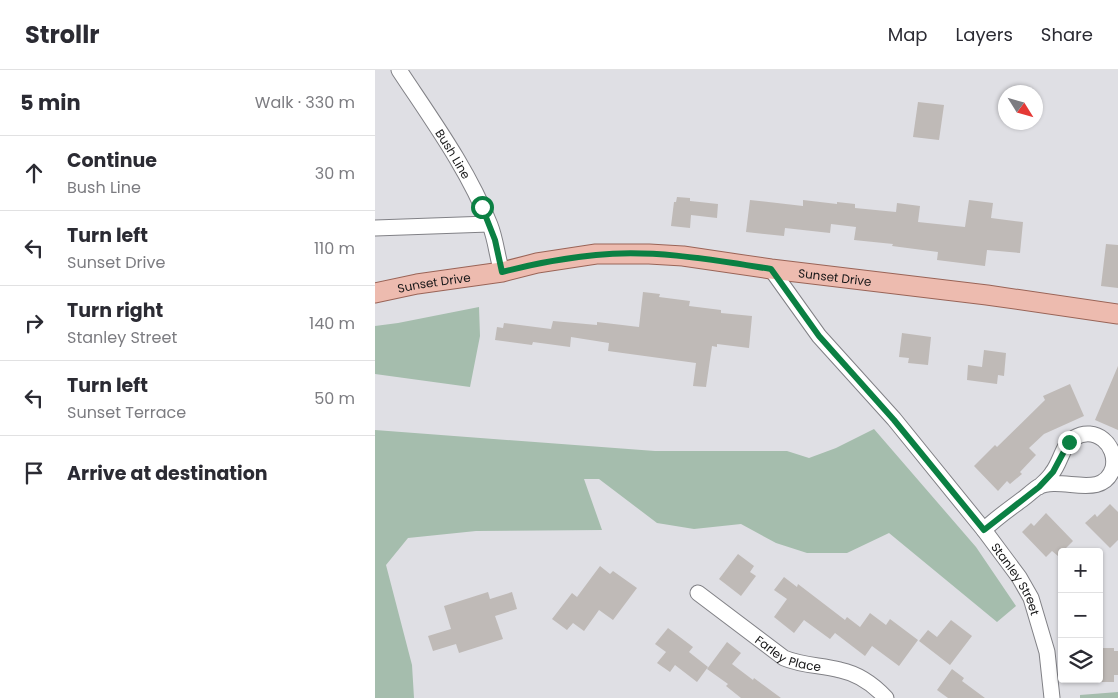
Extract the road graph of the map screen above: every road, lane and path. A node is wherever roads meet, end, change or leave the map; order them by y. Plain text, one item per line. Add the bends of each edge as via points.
1 (399, 70) edge
2 (489, 224) junction
3 (375, 228) edge
4 (771, 269) junction
5 (502, 272) junction
6 (375, 293) edge
7 (1118, 314) edge
8 (1039, 487) junction
9 (984, 530) junction
10 (698, 593) dead end
11 (886, 698) edge
12 (1052, 698) edge

1 - 2 street, Bush Line via 459,161
2 - 3 street
2 - 5 street, Bush Line
4 - 5 main road, Sunset Drive via 683,256 597,254
4 - 7 main road, Sunset Drive
4 - 9 street, Stanley Street via 819,336 894,420
5 - 6 main road, Sunset Drive
8 - 8 street via 1058,484 1096,486 1102,483 1114,466 1111,446 1095,434 1075,437 1065,447 1053,472
8 - 9 street
9 - 12 street, Stanley Street via 1031,598 1047,652
10 - 11 street, Farley Place via 784,658 797,664 853,674 867,681

